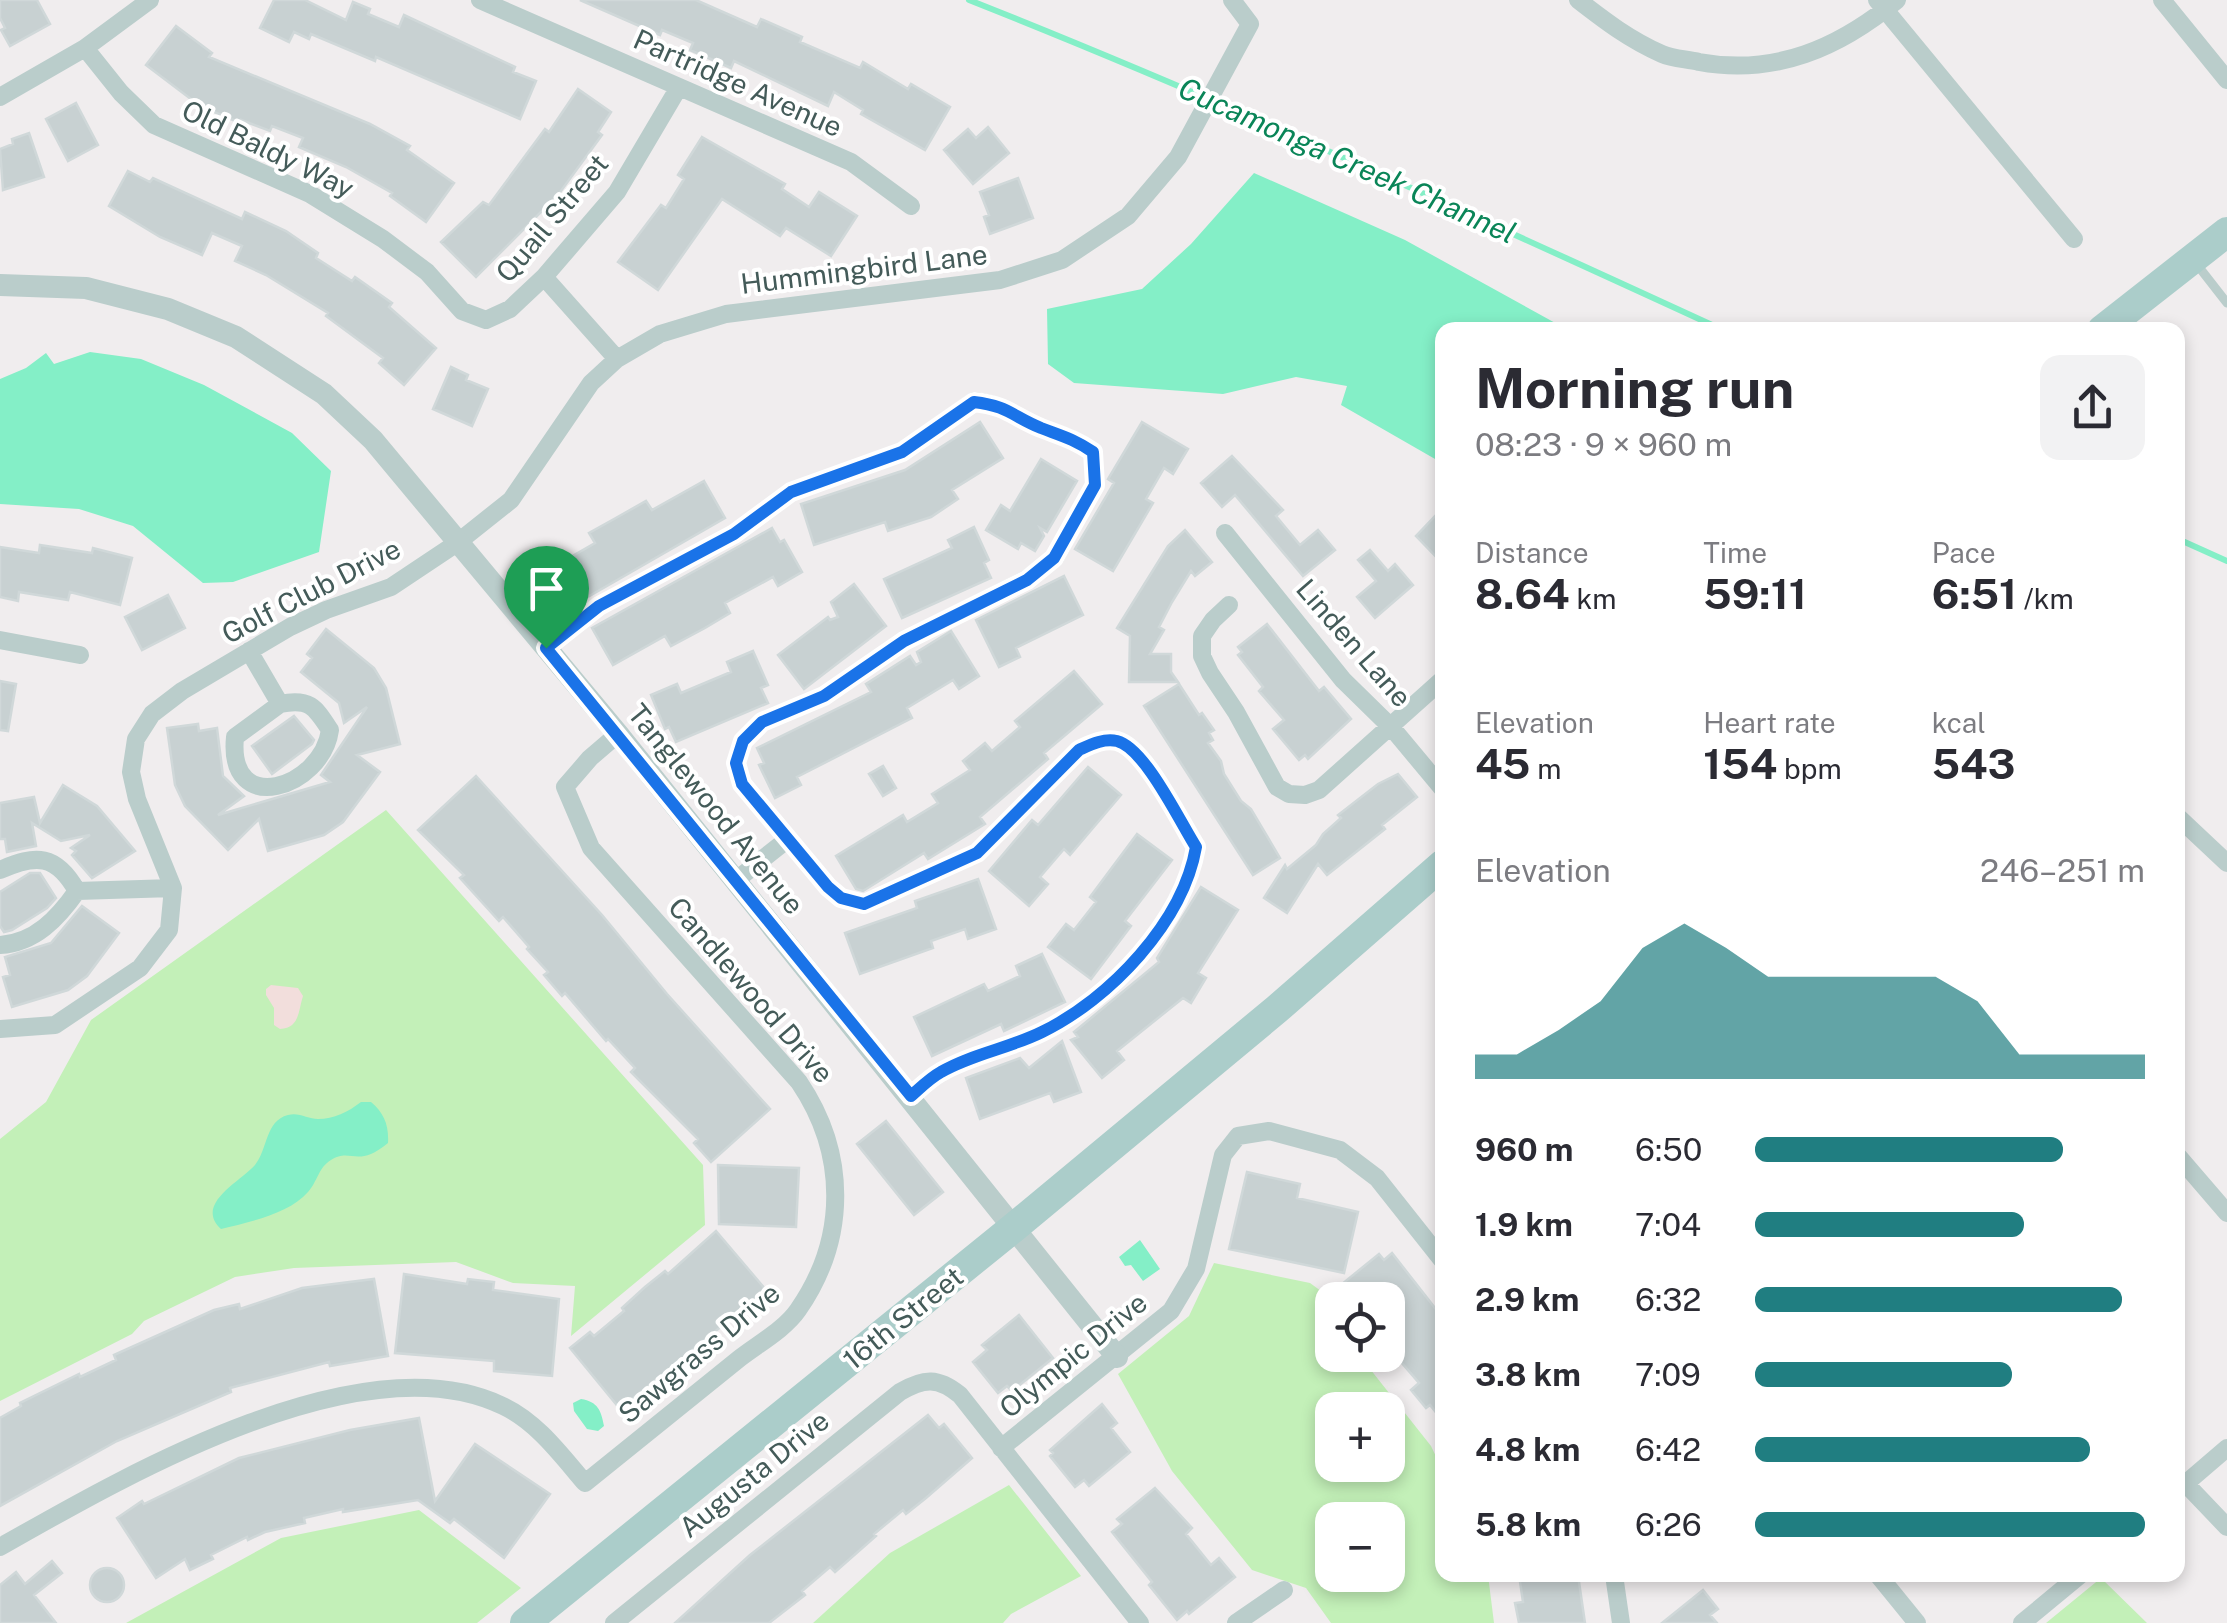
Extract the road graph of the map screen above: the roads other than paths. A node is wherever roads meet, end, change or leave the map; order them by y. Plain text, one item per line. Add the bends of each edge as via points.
1 (150, 0) edge
2 (480, 0) edge
3 (1232, 0) edge
4 (1578, 0) edge
5 (2162, 0) edge
6 (1886, 3) edge
7 (85, 48) junction
8 (2227, 80) edge
9 (679, 87) junction
10 (0, 97) edge
11 (910, 206) dead end
12 (2227, 232) edge
13 (2074, 239) dead end
14 (2192, 259) junction
15 (544, 277) junction
16 (0, 285) edge
17 (2227, 302) edge
18 (486, 320) joint
19 (2112, 322) edge
20 (617, 359) junction
21 (1225, 533) dead end
22 (458, 543) junction
23 (1229, 605) dead end
24 (0, 640) edge
25 (546, 648) junction
26 (249, 651) junction
27 (80, 655) dead end
28 (1435, 686) edge
29 (280, 704) junction
30 (1392, 728) junction
31 (618, 734) junction
32 (1435, 780) edge
33 (2185, 824) edge
34 (788, 839) junction
35 (2227, 863) edge
36 (0, 870) edge
37 (1435, 871) edge
38 (735, 881) junction
39 (173, 888) junction
40 (78, 891) junction
41 (0, 946) edge
42 (0, 1028) edge
43 (911, 1096) junction
44 (2185, 1164) edge
45 (2227, 1213) edge
46 (1012, 1228) junction
47 (829, 1250) joint
48 (1435, 1251) edge
49 (1117, 1357) junction
50 (1001, 1448) junction
51 (2227, 1448) edge
52 (2185, 1483) edge
53 (2185, 1490) edge
54 (2227, 1527) edge
55 (0, 1547) edge
56 (1615, 1582) edge
57 (1884, 1582) edge
58 (2072, 1582) edge
59 (1284, 1590) dead end
60 (525, 1623) edge
61 (614, 1623) edge
62 (1140, 1623) edge
63 (1236, 1623) edge
64 (1621, 1623) edge
65 (1916, 1623) edge
66 (2022, 1623) edge

1 - 7 street
2 - 9 street, Partridge Avenue
3 - 20 street, Hummingbird Lane via 1250,24 1178,157 1128,216 1062,260 1000,280 726,314 660,334
4 - 6 street via 1665,56 1716,65 1784,61 1834,44
5 - 8 street
6 - 13 street
7 - 10 street
7 - 18 street, Old Baldy Way via 154,124 310,194 427,272 462,311
9 - 11 street, Partridge Avenue via 852,162
9 - 15 street, Quail Street via 617,192
12 - 14 main road
14 - 17 lane
14 - 19 main road
15 - 18 street, Quail Street via 510,309
15 - 20 street
16 - 22 street, Tanglewood Avenue via 86,288 168,309 236,337 324,394
20 - 22 street, Hummingbird Lane via 591,383 511,500
21 - 30 street, Linden Lane via 1343,680
22 - 25 street, Tanglewood Avenue
22 - 26 street, Golf Club Drive via 391,587 326,610
23 - 30 street via 1202,636 1202,656 1277,787 1306,796 1319,790
24 - 27 street
25 - 31 street, Tanglewood Avenue
25 - 34 street via 599,606 734,534 791,492 902,452 974,402 999,404 1093,452 1095,485 1054,558 1027,580 904,641 824,696 762,722 743,741 736,763 742,784
26 - 29 street
26 - 39 street, Golf Club Drive via 167,702 136,739 131,772 137,799
28 - 30 street
29 - 29 street via 235,737 233,756 242,774 268,789 286,785 328,747 330,730 316,709 299,700
30 - 32 street, Linden Lane
31 - 38 street, Tanglewood Avenue
31 - 47 street, Candlewood Drive via 565,788 591,848 818,1110 834,1155
33 - 35 street
34 - 38 street
34 - 43 street via 841,898 864,904 977,853 1079,750 1118,741 1139,756 1196,847 1174,906 1114,983 1043,1032 942,1072
36 - 40 street via 26,858 52,862
37 - 46 main road, 16th Street
38 - 43 street, Tanglewood Avenue
39 - 40 street
39 - 42 street via 169,930 140,968 55,1025
40 - 41 street via 34,936
43 - 46 street, Tanglewood Avenue
44 - 45 street
46 - 49 street, Tanglewood Avenue
46 - 60 main road, 16th Street
47 - 55 street, Sawgrass Drive via 796,1313 586,1483 533,1426 504,1406 436,1386 390,1388 293,1409 185,1447
48 - 49 street, Olympic Drive via 1377,1178 1340,1150 1269,1132 1238,1136 1222,1156 1196,1269 1172,1312
49 - 50 street, Olympic Drive
50 - 61 street, Augusta Drive via 960,1395 934,1380 919,1381
50 - 62 street
51 - 52 street
53 - 54 street
56 - 64 street
57 - 65 street
58 - 66 street
59 - 63 street

